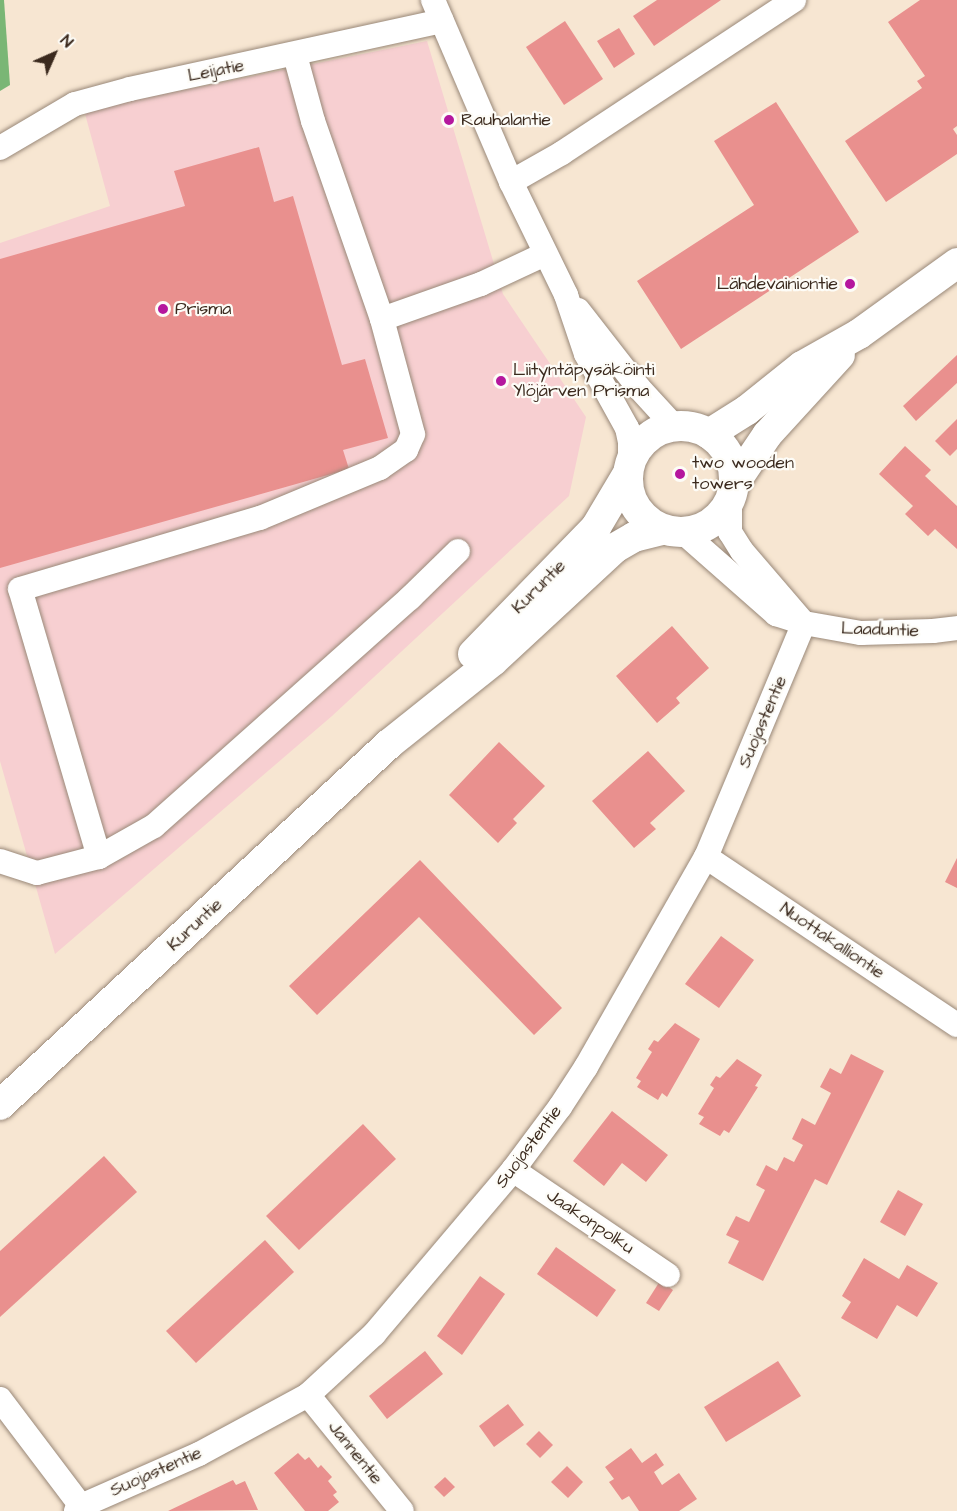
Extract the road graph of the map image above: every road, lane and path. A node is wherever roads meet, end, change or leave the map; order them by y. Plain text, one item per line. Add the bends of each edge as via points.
1 (794, 0) edge
2 (438, 11) edge
3 (295, 55) junction
4 (0, 148) edge
5 (511, 182) junction
6 (545, 254) junction
7 (957, 263) edge
8 (566, 295) junction
9 (382, 320) junction
10 (859, 334) junction
11 (674, 426) junction
12 (709, 434) junction
13 (629, 468) junction
14 (732, 493) junction
15 (673, 531) junction
16 (458, 551) dead end
17 (804, 623) junction
18 (957, 628) edge
19 (389, 744) junction
20 (99, 857) junction
21 (706, 857) junction
22 (0, 861) edge
23 (957, 1025) edge
24 (0, 1105) edge
25 (513, 1170) junction
26 (668, 1275) dead end
27 (308, 1395) junction
28 (0, 1400) edge
29 (78, 1508) edge
30 (402, 1511) edge

1 - 5 street via 562,153
2 - 3 street, Leijatie
2 - 5 street
3 - 4 street, Leijatie via 130,88 75,104
3 - 9 street via 313,121
5 - 6 street
6 - 8 street
6 - 9 street via 481,284
7 - 10 main road
8 - 11 street
8 - 13 street via 586,354 627,428
9 - 20 street via 413,434 406,450 380,468 260,518 20,588
10 - 12 main road via 802,366 747,410
10 - 14 main road via 766,435
11 - 12 main road via 694,427
11 - 13 main road via 647,438
12 - 14 main road via 729,455
13 - 15 main road via 629,491 635,508 647,521
13 - 19 main road, Kuruntie via 589,535
14 - 15 main road via 711,524
14 - 17 street via 730,532
15 - 17 street, Laaduntie via 776,614
15 - 19 main road, Kuruntie via 634,537 615,548 493,662
16 - 20 street via 154,826
17 - 18 street, Laaduntie via 861,633
17 - 21 street, Suojastentie
19 - 24 main road, Kuruntie
20 - 22 street via 37,873
21 - 23 street, Nuottakalliontie
21 - 25 street, Suojastentie via 586,1067
25 - 26 street, Jaakonpolku
25 - 27 street, Suojastentie via 374,1334
27 - 29 street, Suojastentie via 200,1454
27 - 30 street, Jannentie
28 - 29 street

